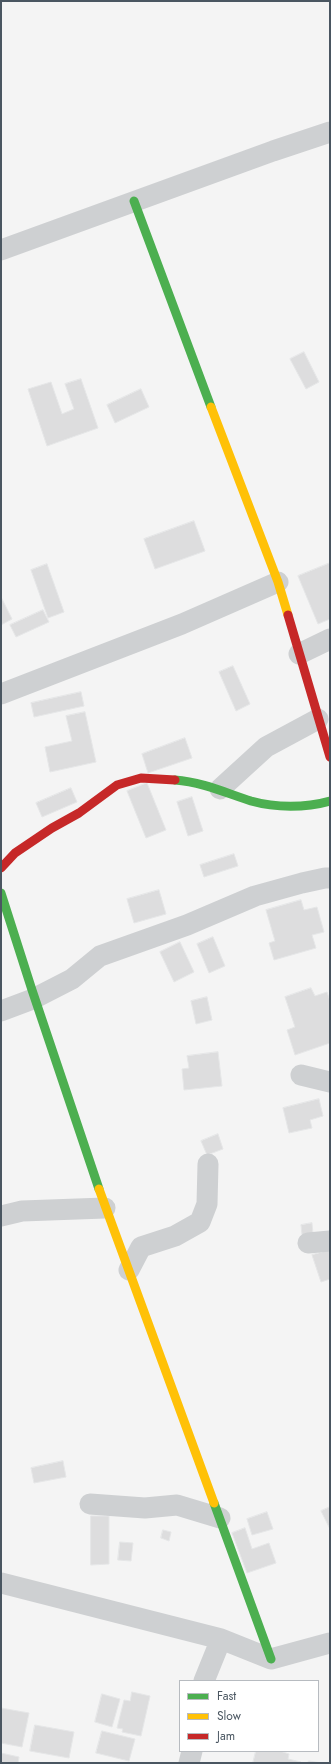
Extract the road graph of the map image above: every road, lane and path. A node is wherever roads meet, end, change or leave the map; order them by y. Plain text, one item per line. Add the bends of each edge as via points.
1 (330, 132) edge
2 (134, 201) junction
3 (1, 250) edge
4 (278, 582) junction
5 (330, 639) edge
6 (299, 654) junction
7 (1, 694) edge
8 (318, 719) junction
9 (330, 757) edge
10 (220, 789) junction
11 (330, 801) edge
12 (1, 868) edge
13 (330, 878) edge
14 (1, 893) edge
15 (33, 999) junction
16 (1, 1011) edge
17 (301, 1075) dead end
18 (330, 1082) edge
19 (208, 1164) dead end
20 (105, 1208) junction
21 (1, 1216) edge
22 (330, 1241) edge
23 (308, 1243) dead end
24 (129, 1270) junction
25 (90, 1504) dead end
26 (220, 1518) junction
27 (1, 1583) edge
28 (221, 1639) junction
29 (330, 1643) edge
30 (271, 1659) junction
31 (204, 1680) edge
32 (192, 1752) edge
33 (189, 1763) edge

1 - 2 street
2 - 3 street
2 - 4 street
4 - 6 street
4 - 7 street via 182,624
5 - 6 street
6 - 8 street
8 - 9 street
8 - 10 street via 266,747
10 - 11 street via 252,801 271,804 311,806
10 - 12 street via 186,780 154,778 141,778 117,785 79,813 15,853
13 - 15 street via 256,896 187,925 100,956 72,979
14 - 15 street
15 - 16 street
15 - 20 street
17 - 18 street
19 - 24 street via 207,1204 200,1222 175,1236 141,1246
20 - 21 street via 22,1211
20 - 24 street
22 - 23 street
24 - 26 street
25 - 26 street via 145,1508 177,1505
26 - 30 street
27 - 28 street
28 - 30 street
28 - 31 street
29 - 30 street
32 - 33 street

